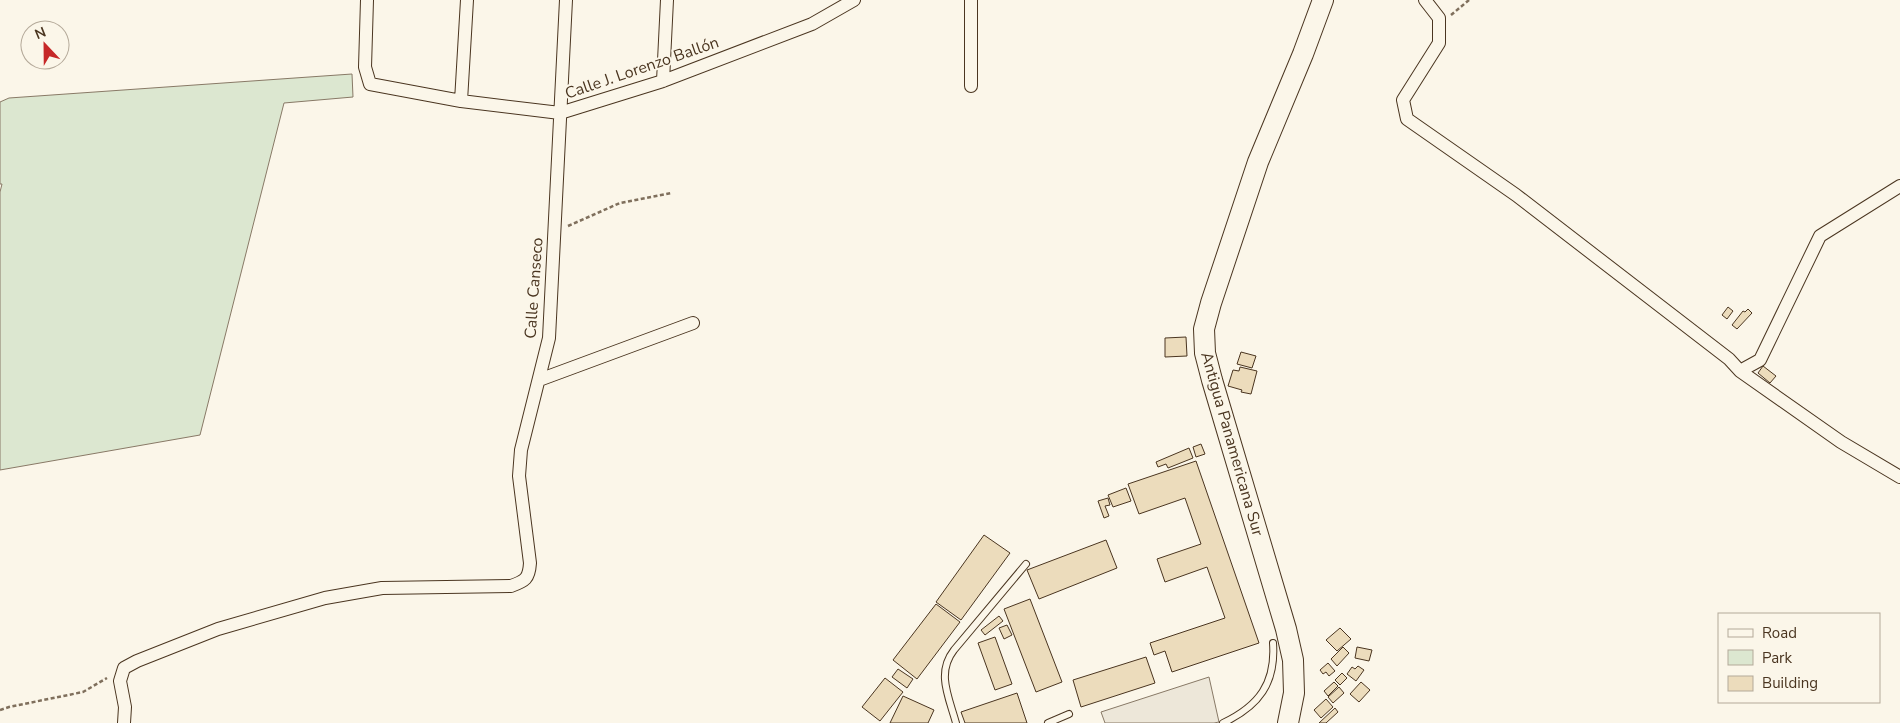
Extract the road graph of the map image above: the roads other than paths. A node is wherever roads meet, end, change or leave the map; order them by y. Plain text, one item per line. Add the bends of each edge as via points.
1 (367, 0) edge
2 (466, 0) edge
3 (566, 0) edge
4 (667, 0) edge
5 (854, 0) edge
6 (971, 0) edge
7 (1323, 0) edge
8 (1425, 0) edge
9 (663, 81) junction
10 (971, 86) dead end
11 (461, 101) junction
12 (560, 114) junction
13 (1900, 186) edge
14 (693, 322) dead end
15 (1740, 371) junction
16 (539, 380) junction
17 (1900, 476) edge
18 (1026, 564) dead end
19 (1273, 643) dead end
20 (1069, 714) dead end
21 (124, 723) edge
22 (956, 723) edge
23 (1048, 723) edge
24 (1224, 723) edge
25 (1288, 723) edge

1 - 11 street, Calle J. Lorenzo Ballón via 365,67 370,84
2 - 11 street
3 - 12 street, Calle Canseco
4 - 9 street
5 - 9 street, Calle J. Lorenzo Ballón via 812,24
6 - 10 street
7 - 25 main road, Antigua Panamericana Sur via 1258,162 1204,329 1205,353 1212,380 1286,629 1294,693
8 - 15 street via 1438,18 1439,43 1403,100 1407,119 1516,195 1729,359
9 - 12 street, Calle J. Lorenzo Ballón
11 - 12 street, Calle J. Lorenzo Ballón
12 - 16 street, Calle Canseco via 549,338
13 - 15 street via 1820,236 1760,360
14 - 16 street
15 - 17 street via 1841,442
16 - 21 street, Calle Canseco via 521,450 519,476 530,563 529,574 523,582 511,586 382,588 325,598 218,629 124,668 120,681 125,707
18 - 22 lane via 947,662 944,677
19 - 24 lane via 1272,668 1264,690 1248,709
20 - 23 lane

